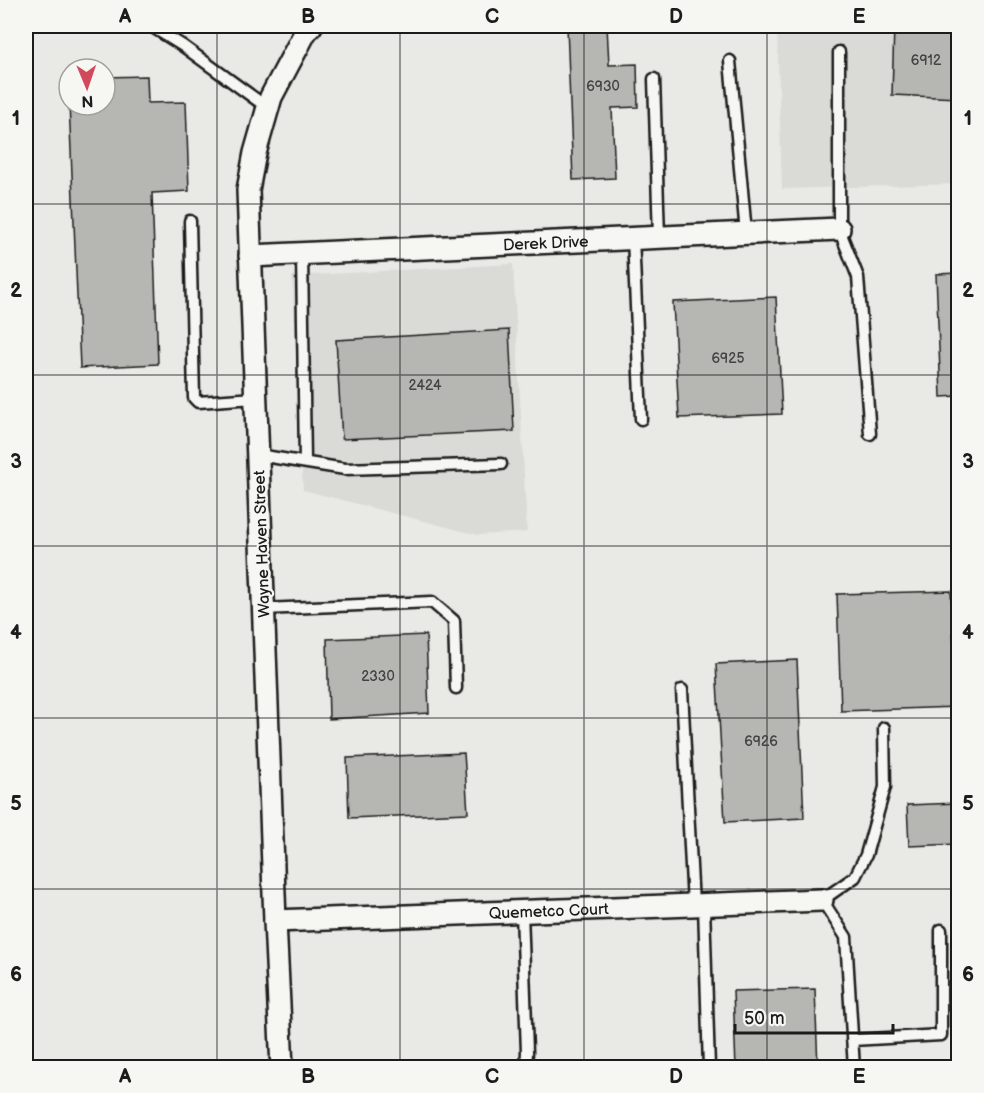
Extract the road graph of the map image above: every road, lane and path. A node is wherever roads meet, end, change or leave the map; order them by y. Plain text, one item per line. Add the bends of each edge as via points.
1 (154, 26) edge
2 (308, 28) edge
3 (839, 52) dead end
4 (730, 61) dead end
5 (654, 79) dead end
6 (268, 108) junction
7 (190, 220) dead end
8 (839, 229) junction
9 (746, 233) junction
10 (659, 237) junction
11 (633, 238) junction
12 (302, 254) junction
13 (250, 256) junction
14 (255, 398) junction
15 (642, 419) dead end
16 (870, 434) dead end
17 (258, 455) junction
18 (304, 462) junction
19 (501, 464) dead end
20 (264, 609) junction
21 (456, 688) dead end
22 (682, 690) dead end
23 (884, 728) dead end
24 (822, 900) junction
25 (698, 905) junction
26 (522, 912) junction
27 (275, 921) junction
28 (941, 930) dead end
29 (852, 1040) junction
30 (282, 1068) edge
31 (526, 1068) edge
32 (709, 1068) edge
33 (854, 1068) edge

1 - 6 lane
2 - 6 street, Wayne Haven Street
3 - 8 lane
4 - 9 lane
5 - 10 lane
6 - 13 street, Wayne Haven Street via 248,190
7 - 14 lane via 194,398 198,402
8 - 9 street, Derek Drive
8 - 16 lane via 858,277
9 - 10 street, Derek Drive
10 - 11 street, Derek Drive
11 - 12 street, Derek Drive
11 - 15 lane
12 - 13 street, Derek Drive
12 - 18 lane
13 - 14 street, Wayne Haven Street
14 - 17 street, Wayne Haven Street
17 - 18 lane
17 - 20 street, Wayne Haven Street
18 - 19 lane via 345,469
20 - 21 lane via 432,602 454,621
20 - 27 street, Wayne Haven Street
22 - 25 lane
23 - 24 lane via 885,787 866,855 855,877
24 - 25 street, Quemetco Court
24 - 29 lane via 846,937
25 - 26 street, Quemetco Court
25 - 32 lane
26 - 27 street, Quemetco Court
26 - 31 lane
27 - 30 street, Wayne Haven Street
28 - 29 lane via 941,1035
29 - 33 lane

